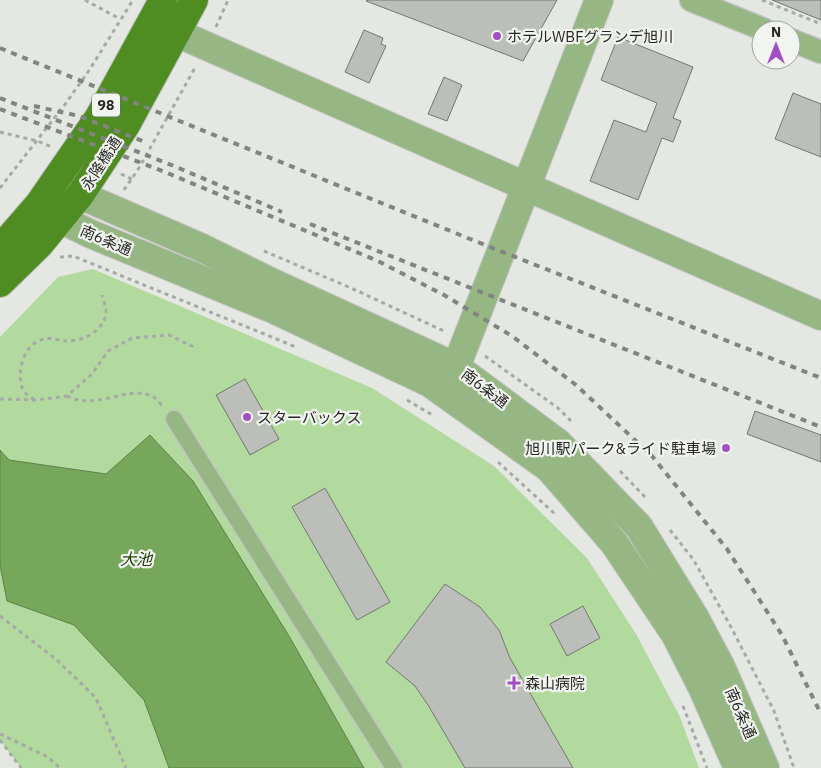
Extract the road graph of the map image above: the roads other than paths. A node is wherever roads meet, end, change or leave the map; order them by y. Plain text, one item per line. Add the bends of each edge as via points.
1 (194, 0) edge
2 (599, 0) edge
3 (691, 0) edge
4 (158, 11) edge
5 (751, 24) edge
6 (177, 33) junction
7 (801, 44) edge
8 (821, 52) edge
9 (526, 186) junction
10 (80, 196) junction
11 (50, 203) junction
12 (0, 250) edge
13 (0, 284) edge
14 (821, 316) edge
15 (456, 367) junction
16 (174, 419) road end
17 (394, 768) edge
18 (738, 768) edge
19 (765, 768) edge

1 - 6 main road, 永隆橋通 / 98
2 - 9 street
3 - 5 street
4 - 6 street
4 - 11 main road, 永隆橋通 / 98
6 - 9 street
6 - 10 main road, 永隆橋通 / 98 via 126,125
7 - 8 street
9 - 14 street
9 - 15 street
10 - 11 main road, 永隆橋通 / 98
10 - 15 street, 南6条通 via 200,246
11 - 12 main road, 永隆橋通 / 98
11 - 13 main road, 永隆橋通 / 98 via 39,245
11 - 18 street, 南6条通 via 91,234 273,309 430,383 549,468 614,543 675,634
15 - 19 street, 南6条通 via 558,443 639,527 721,667
16 - 17 street

